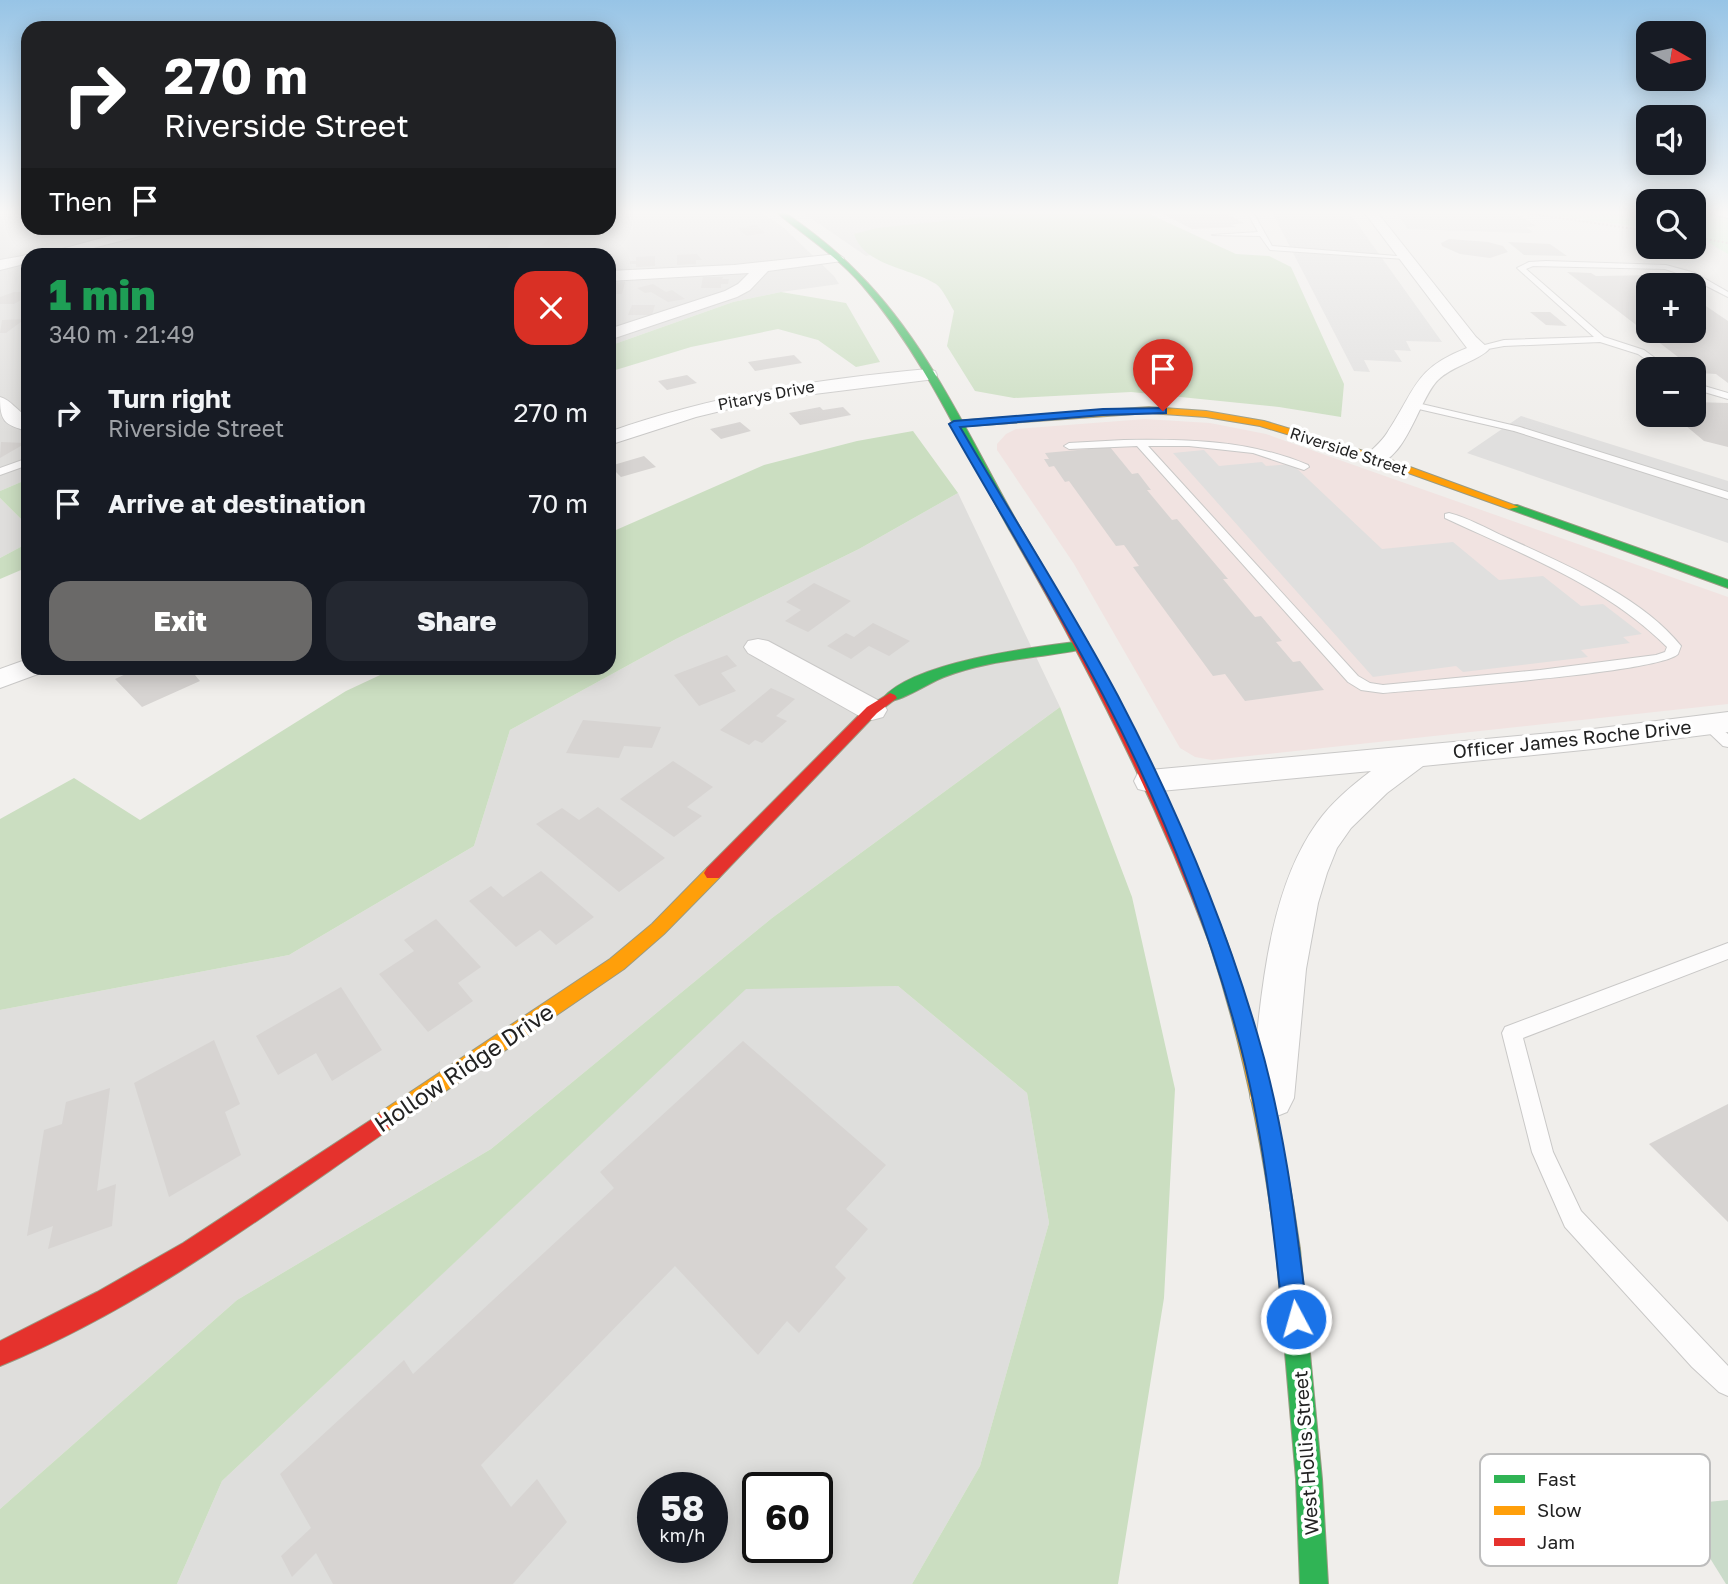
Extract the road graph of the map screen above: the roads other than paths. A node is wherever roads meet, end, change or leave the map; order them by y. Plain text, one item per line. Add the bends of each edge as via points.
1 (745, 286) edge
2 (866, 286) edge
3 (1427, 286) edge
4 (1541, 286) edge
5 (1711, 286) edge
6 (1728, 296) edge
7 (616, 333) edge
8 (1601, 339) junction
9 (1480, 348) junction
10 (1648, 357) edge
11 (928, 375) junction
12 (1706, 390) edge
13 (1728, 396) edge
14 (0, 403) edge
15 (1413, 405) junction
16 (21, 421) edge
17 (954, 424) junction
18 (616, 437) edge
19 (1141, 444) junction
20 (1069, 446) dead end
21 (1376, 458) junction
22 (21, 464) edge
23 (1304, 467) dead end
24 (0, 472) edge
25 (1728, 496) edge
26 (1449, 516) dead end
27 (1728, 584) edge
28 (1083, 645) junction
29 (758, 647) dead end
30 (21, 671) edge
31 (0, 680) edge
32 (872, 710) junction
33 (1722, 730) edge
34 (1416, 755) junction
35 (1150, 781) junction
36 (1728, 951) edge
37 (1269, 1125) junction
38 (0, 1354) edge
39 (1728, 1383) edge
40 (1315, 1581) edge

1 - 7 street
2 - 11 main road, West Hollis Street
3 - 9 street
4 - 8 lane
5 - 6 lane
8 - 9 lane
8 - 10 lane
9 - 15 street via 1434,373
11 - 17 main road, West Hollis Street
11 - 18 street, Pitarys Drive via 780,390 704,407
12 - 13 lane
14 - 16 street
15 - 21 street via 1397,439
15 - 25 lane via 1517,429
17 - 21 main road, Riverside Street via 1103,412 1179,412 1261,423
17 - 28 main road, West Hollis Street
19 - 20 lane
19 - 23 lane via 1246,450
19 - 26 lane via 1366,687 1540,674 1671,654 1674,646 1663,633 1589,584
21 - 27 main road, Riverside Street
22 - 24 lane
28 - 32 main road, Hollow Ridge Drive via 969,661 914,682
28 - 35 main road, West Hollis Street
29 - 32 street
30 - 31 street
32 - 38 main road, Hollow Ridge Drive via 658,929 617,964 191,1251 106,1301
33 - 34 street, Officer James Roche Drive
34 - 35 street, Officer James Roche Drive
34 - 37 street via 1338,821 1308,876 1290,951
35 - 37 main road, West Hollis Street via 1229,971
36 - 39 lane via 1513,1033 1545,1162 1573,1219
37 - 40 main road, West Hollis Street via 1291,1266

